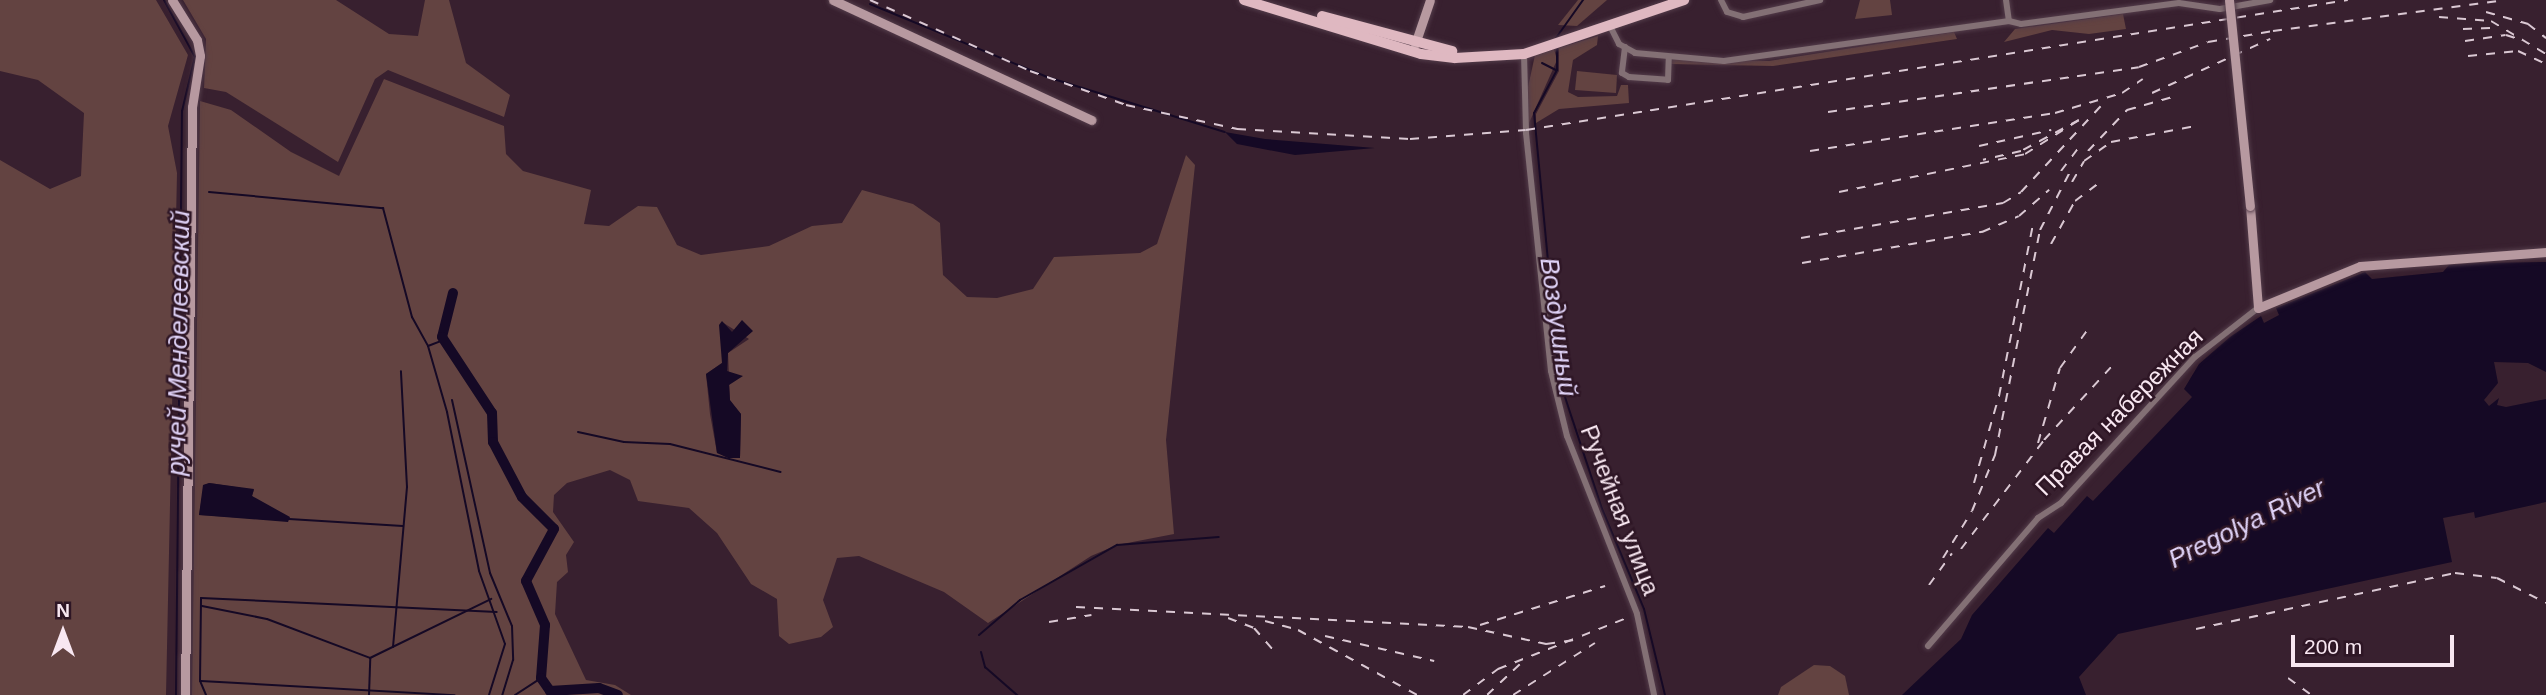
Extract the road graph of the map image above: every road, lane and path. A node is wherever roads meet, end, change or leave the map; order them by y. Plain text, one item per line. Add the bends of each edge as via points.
1 (172, 0) edge
2 (833, 0) edge
3 (1244, 0) edge
4 (1266, 0) edge
5 (1430, 0) edge
6 (1671, 0) edge
7 (1684, 0) edge
8 (1721, 0) edge
9 (1821, 0) edge
10 (2006, 0) edge
11 (2229, 0) edge
12 (2270, 0) edge
13 (2009, 21) junction
14 (1609, 25) junction
15 (1625, 47) junction
16 (1414, 48) junction
17 (1525, 51) junction
18 (1669, 57) junction
19 (1091, 120) dead end
20 (2546, 252) edge
21 (2258, 308) junction
22 (1927, 646) dead end
23 (185, 695) edge
24 (1654, 695) edge

1 - 23 street via 197,40 200,56 192,121
2 - 19 street
3 - 16 main road
4 - 16 main road
5 - 16 street
6 - 14 main road
7 - 14 main road
8 - 9 street via 1727,12 1743,17
10 - 13 street
11 - 21 street, bridge
12 - 13 street via 2220,9 2179,3 2021,24
13 - 18 street via 1770,59
14 - 15 street
14 - 17 main road
15 - 18 street via 1635,54
15 - 18 street via 1622,73 1629,78 1668,80
16 - 17 main road via 1455,58
17 - 24 street, Ручейная улица via 1525,131 1551,371 1567,436 1637,614
20 - 21 street, Правая набережная via 2360,266
21 - 22 street, Правая набережная via 2195,356 2061,503 2038,518

